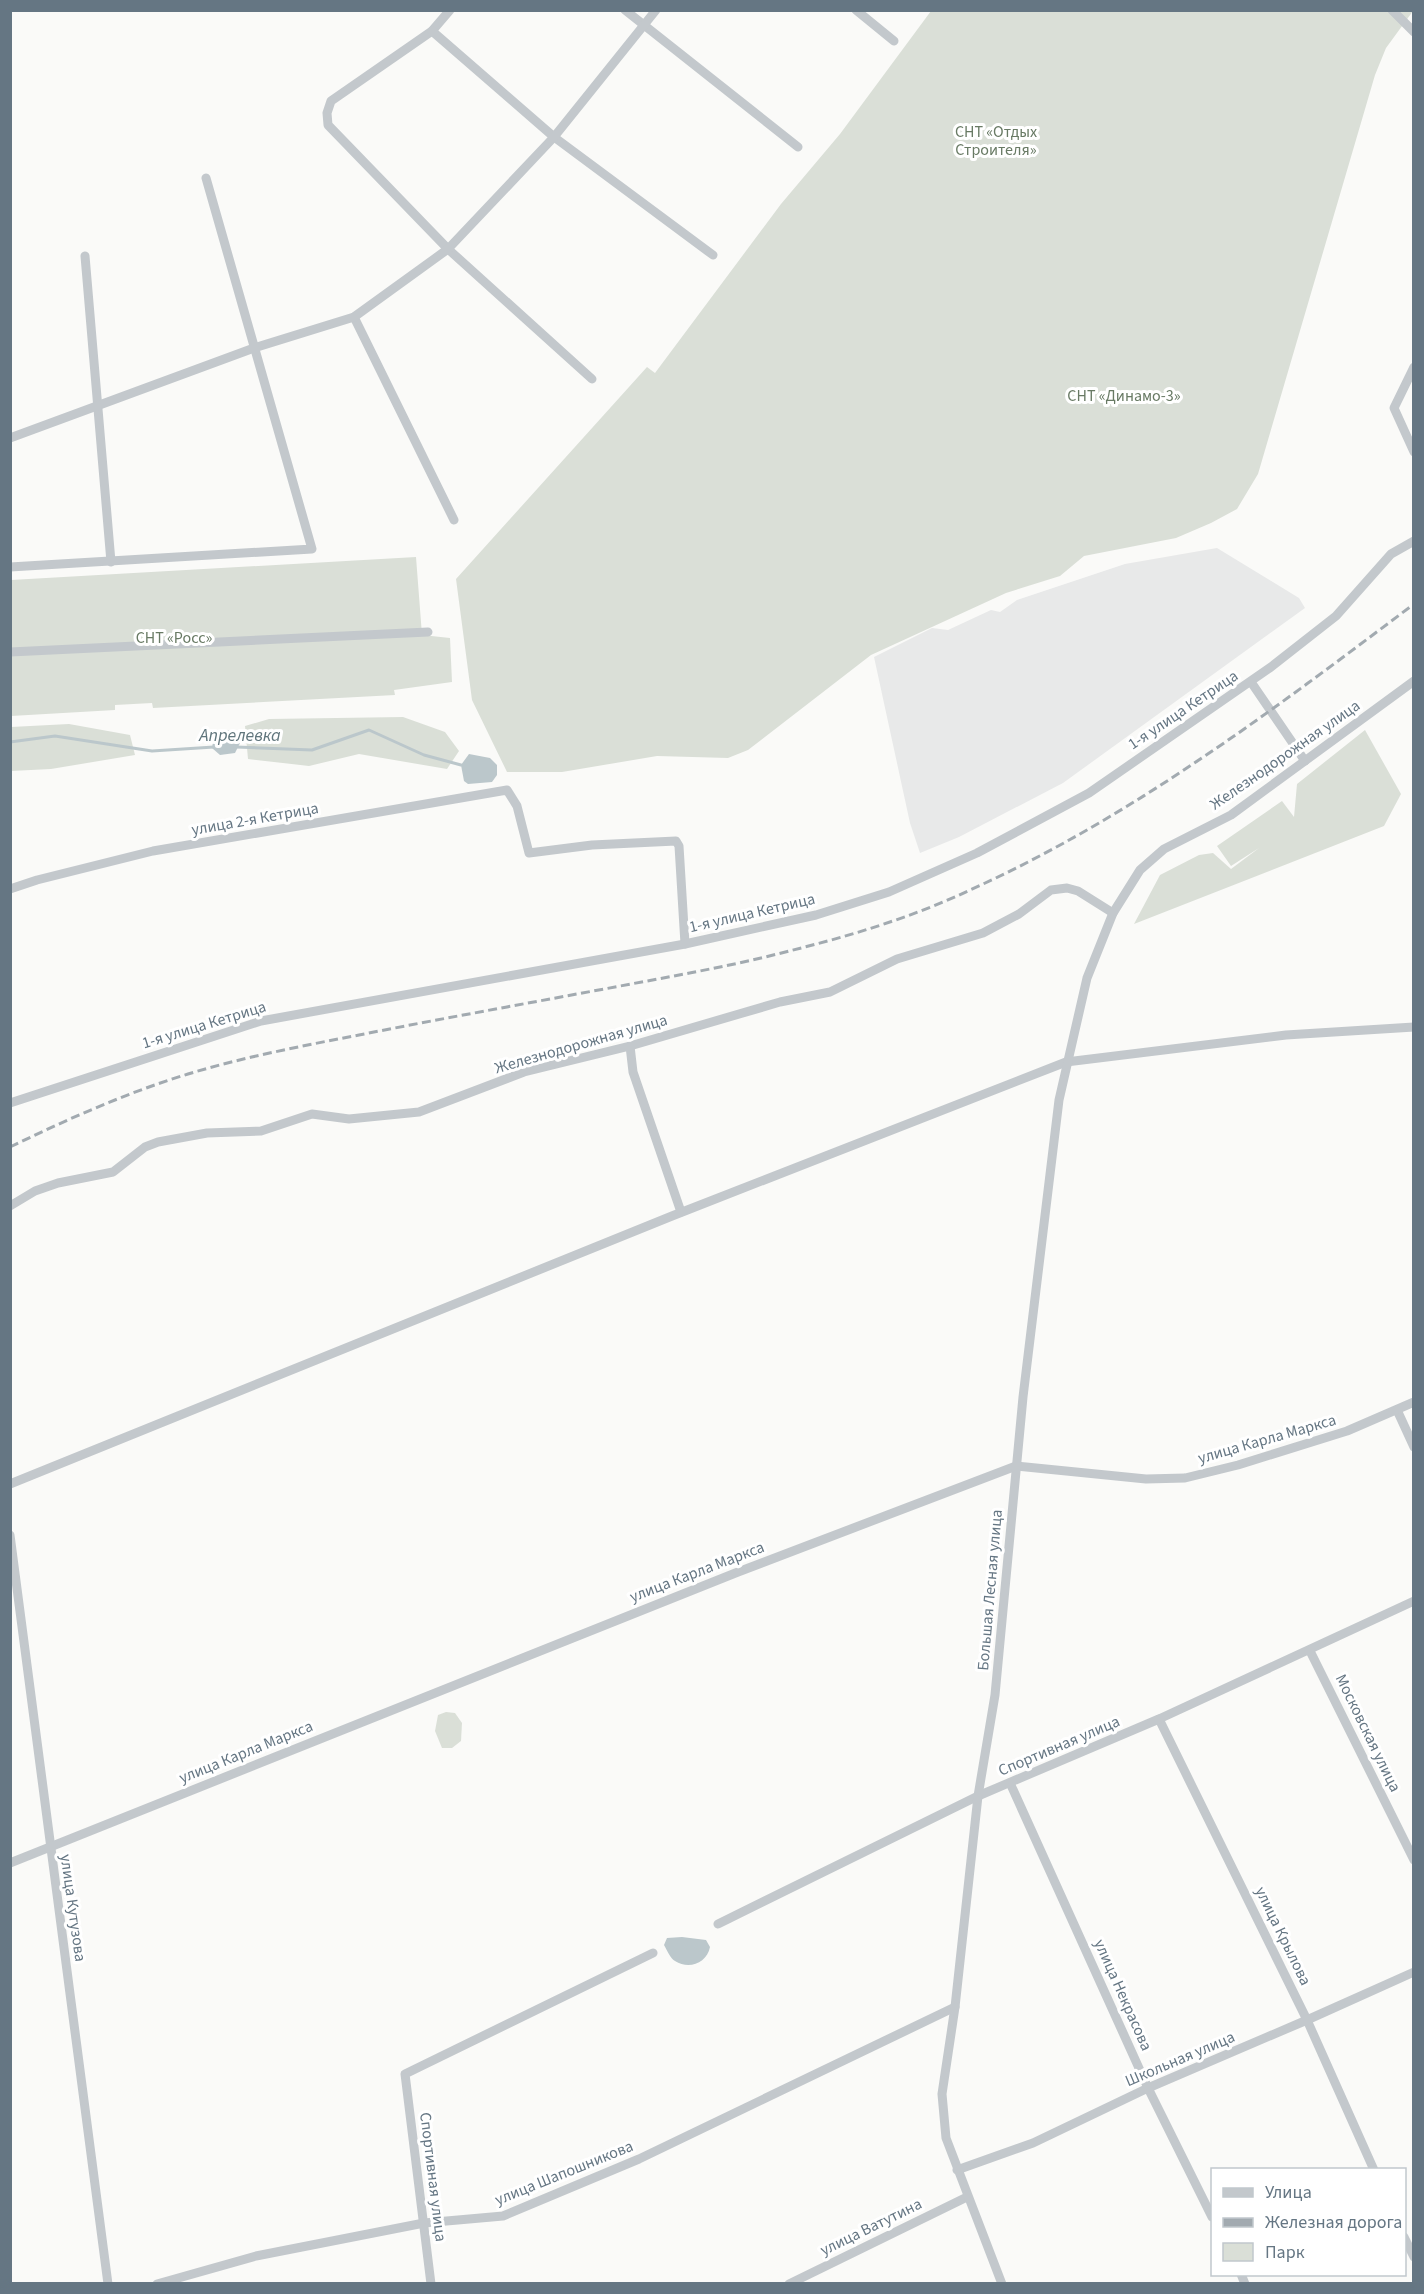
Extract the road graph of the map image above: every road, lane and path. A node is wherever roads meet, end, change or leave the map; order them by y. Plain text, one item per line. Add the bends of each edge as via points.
1 (450, 10) edge
2 (625, 10) edge
3 (656, 10) edge
4 (856, 10) edge
5 (1392, 10) edge
6 (644, 26) junction
7 (432, 32) junction
8 (1413, 32) edge
9 (894, 41) dead end
10 (554, 137) junction
11 (798, 147) dead end
12 (206, 178) dead end
13 (448, 249) junction
14 (713, 255) dead end
15 (85, 256) dead end
16 (354, 317) junction
17 (254, 348) junction
18 (1413, 367) edge
19 (592, 379) dead end
20 (98, 408) junction
21 (10, 438) edge
22 (1413, 452) edge
23 (454, 520) dead end
24 (1410, 544) edge
25 (1413, 554) edge
26 (111, 562) junction
27 (10, 567) edge
28 (428, 632) dead end
29 (10, 652) edge
30 (1413, 681) edge
31 (1251, 682) junction
32 (1305, 761) junction
33 (10, 889) edge
34 (1122, 898) joint
35 (1113, 913) junction
36 (685, 944) junction
37 (1413, 1028) edge
38 (630, 1046) junction
39 (1066, 1062) junction
40 (10, 1103) edge
41 (10, 1206) edge
42 (681, 1212) junction
43 (1413, 1402) edge
44 (1397, 1410) junction
45 (1413, 1447) edge
46 (1016, 1466) junction
47 (10, 1484) edge
48 (10, 1535) edge
49 (1413, 1601) edge
50 (1311, 1651) junction
51 (1159, 1719) junction
52 (1011, 1783) junction
53 (978, 1796) junction
54 (50, 1846) junction
55 (1413, 1860) edge
56 (10, 1863) edge
57 (718, 1924) dead end
58 (653, 1953) dead end
59 (1413, 1972) edge
60 (955, 2007) junction
61 (1307, 2020) junction
62 (1148, 2088) junction
63 (1374, 2168) edge
64 (957, 2170) junction
65 (967, 2197) junction
66 (1211, 2215) edge
67 (424, 2223) junction
68 (1406, 2241) edge
69 (1413, 2257) edge
70 (108, 2283) edge
71 (157, 2283) edge
72 (431, 2283) edge
73 (789, 2283) edge
74 (1002, 2283) edge

1 - 7 street
2 - 6 street
3 - 6 street
4 - 9 street
5 - 8 street
6 - 10 street
6 - 11 street
7 - 10 street
7 - 13 street via 331,101 327,113 328,125 343,142
10 - 13 street
10 - 14 street
12 - 17 street
13 - 16 street
13 - 19 street
15 - 20 street
16 - 17 street
16 - 23 street
17 - 20 street
17 - 26 street via 312,549
18 - 22 street via 1394,408
20 - 21 street
20 - 26 street
24 - 25 street
24 - 31 street, 1-я улица Кетрица via 1391,554 1336,616
26 - 27 street
28 - 29 street
30 - 32 street, Железнодорожная улица
31 - 32 street
31 - 36 street, 1-я улица Кетрица via 1089,793 977,853 889,892 816,915
32 - 34 street, Железнодорожная улица via 1231,815 1164,849 1140,870
33 - 36 street, улица 2-я Кетрица via 153,851 507,790 517,806 529,854 592,845 676,841
34 - 35 street, Большая Лесная улица
35 - 38 street, Железнодорожная улица via 1078,891 1051,890 1019,914 983,933 897,960 830,992 780,1002
35 - 39 street, Большая Лесная улица via 1087,978
36 - 40 street, 1-я улица Кетрица via 261,1021
37 - 39 street via 1286,1035
38 - 41 street, Железнодорожная улица via 524,1072 419,1112 349,1119 312,1114 261,1131 207,1133 158,1142 113,1172 58,1183
38 - 42 street via 633,1072
39 - 42 street
39 - 46 street, Большая Лесная улица
42 - 47 street
43 - 44 street, улица Карла Маркса
44 - 45 street
44 - 46 street, улица Карла Маркса via 1292,1449 1185,1478 1146,1479
46 - 53 street, Большая Лесная улица via 995,1695
46 - 54 street, улица Карла Маркса via 727,1576
48 - 54 street, улица Кутузова
49 - 50 street, Спортивная улица
50 - 51 street, Спортивная улица
50 - 55 street, Московская улица
51 - 52 street, Спортивная улица
51 - 61 street, улица Крылова
52 - 53 street, Спортивная улица
52 - 62 street, улица Некрасова
53 - 57 street, Спортивная улица
53 - 60 street, Большая Лесная улица
54 - 56 street, улица Карла Маркса
54 - 70 street, улица Кутузова
58 - 67 street, Спортивная улица via 405,2074
59 - 61 street, Школьная улица
60 - 64 street, Большая Лесная улица via 942,2094 946,2138
60 - 67 street, улица Шапошникова via 639,2159 503,2216
61 - 62 street, Школьная улица
61 - 63 street, улица Крылова
62 - 64 street, Школьная улица via 1033,2143
62 - 66 street, улица Некрасова
64 - 65 street, Большая Лесная улица
65 - 73 street, улица Ватутина
65 - 74 street, Большая Лесная улица
67 - 71 street, улица Шапошникова via 256,2256
67 - 72 street, Спортивная улица
68 - 69 street

